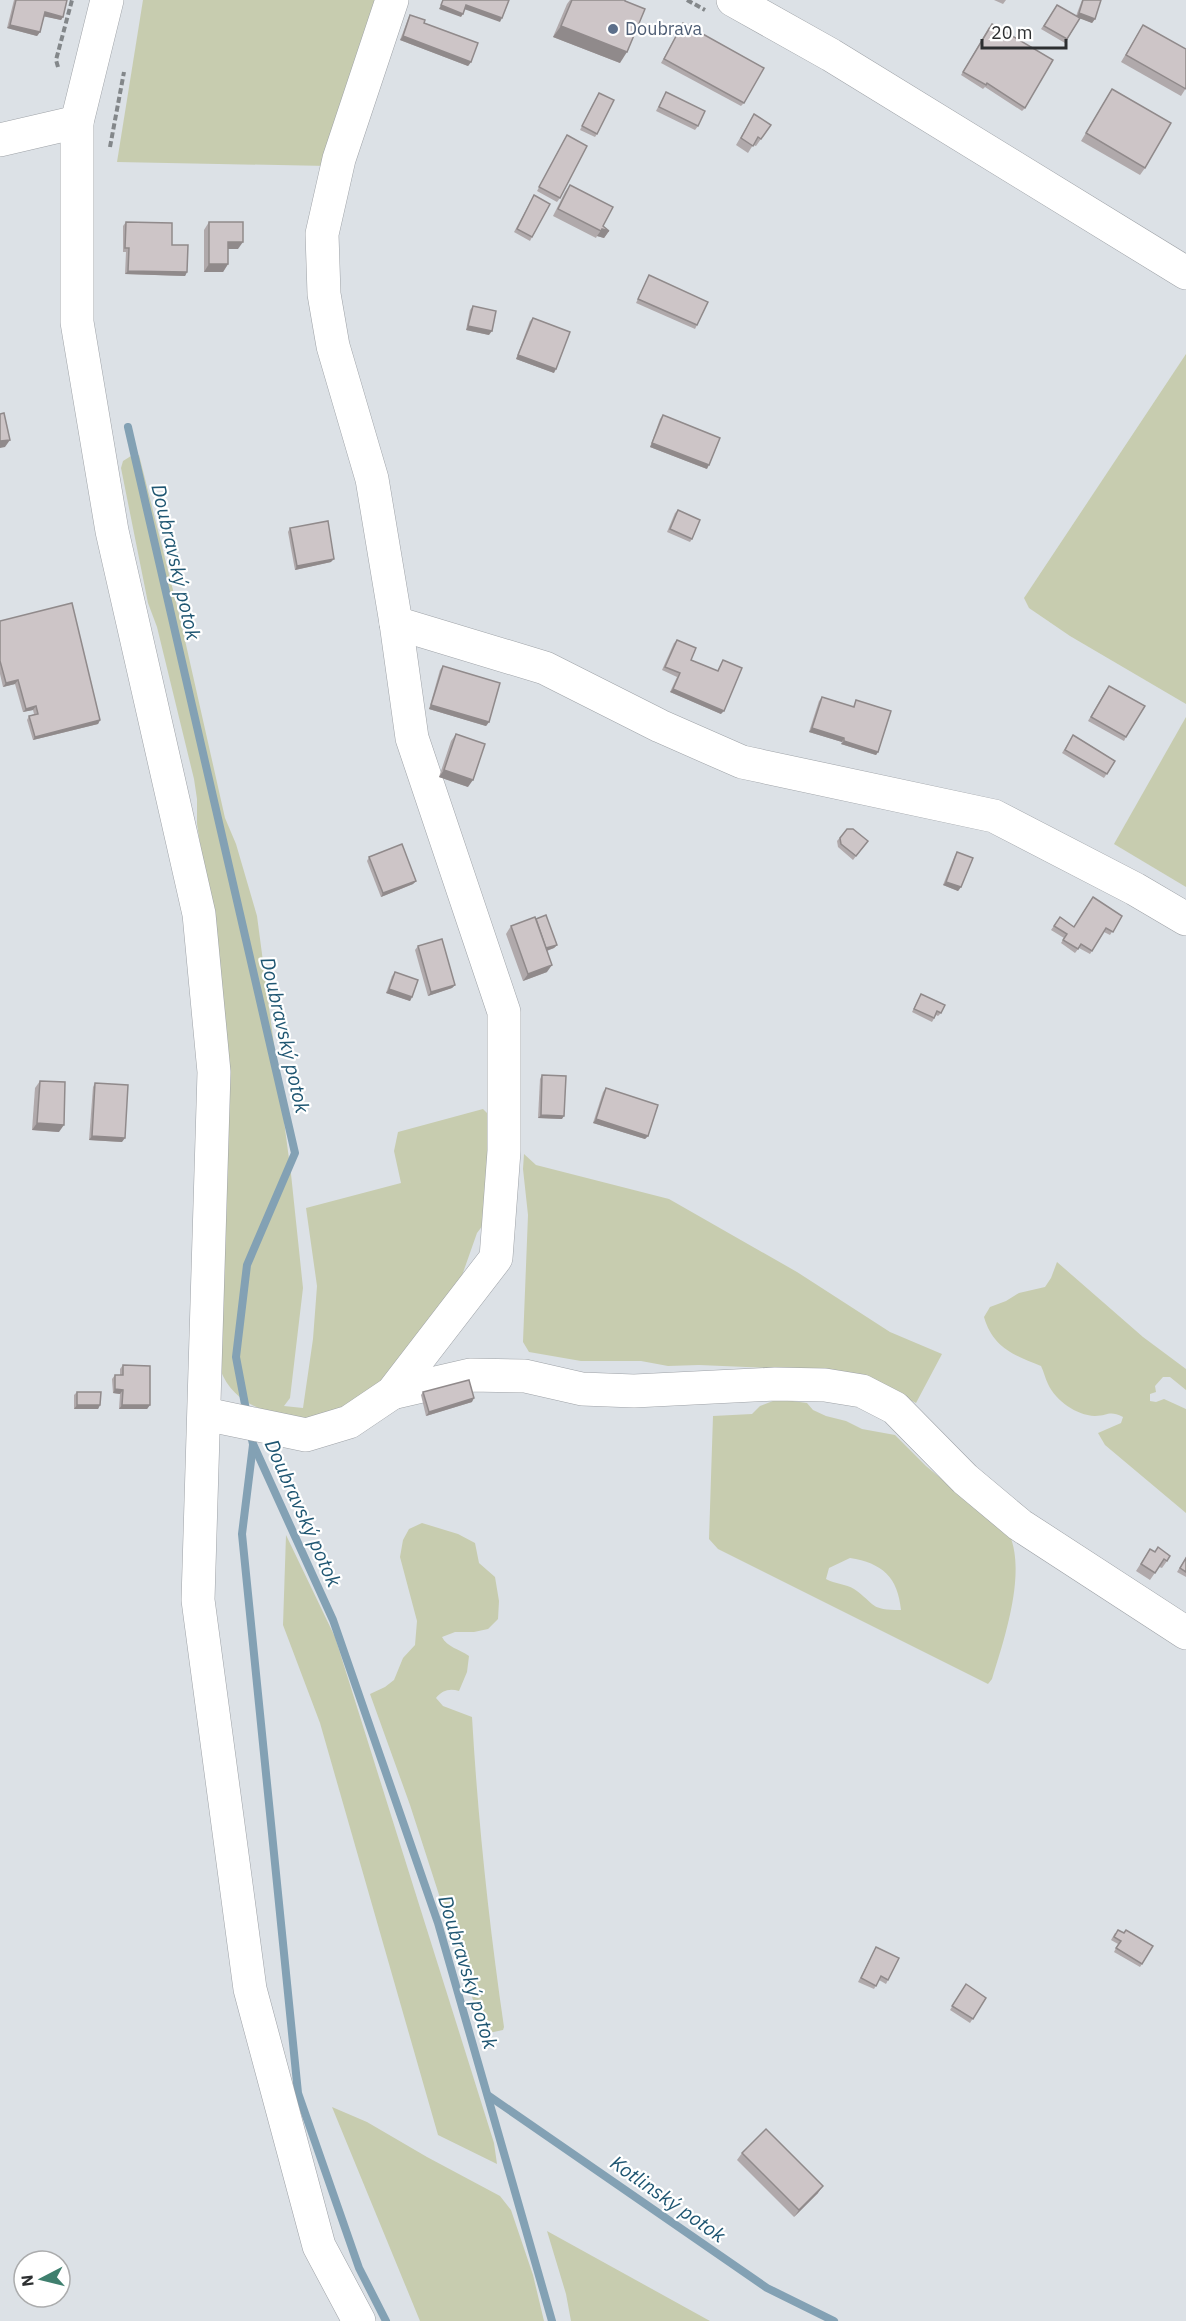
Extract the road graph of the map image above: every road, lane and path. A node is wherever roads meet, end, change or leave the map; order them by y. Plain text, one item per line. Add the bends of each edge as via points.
1 (107, 0) edge
2 (392, 0) edge
3 (733, 0) edge
4 (77, 122) junction
5 (0, 140) edge
6 (1186, 273) edge
7 (396, 623) junction
8 (1186, 919) edge
9 (392, 1393) junction
10 (205, 1414) junction
11 (1186, 1633) edge
12 (359, 2321) edge

1 - 4 street
2 - 7 street via 339,159 322,234 324,294 333,346 372,479
3 - 6 street via 831,55
4 - 5 street
4 - 10 street via 77,322 112,531 199,914 214,1072
7 - 8 street via 545,668 742,762 994,816
7 - 9 street via 412,738 504,1012 504,1151 496,1258
9 - 10 street via 349,1422 306,1435
9 - 11 street via 470,1375 525,1376 582,1389 634,1391 775,1384 825,1385 862,1391 895,1408 965,1479 1020,1525
10 - 12 street via 198,1600 250,1989 319,2246

